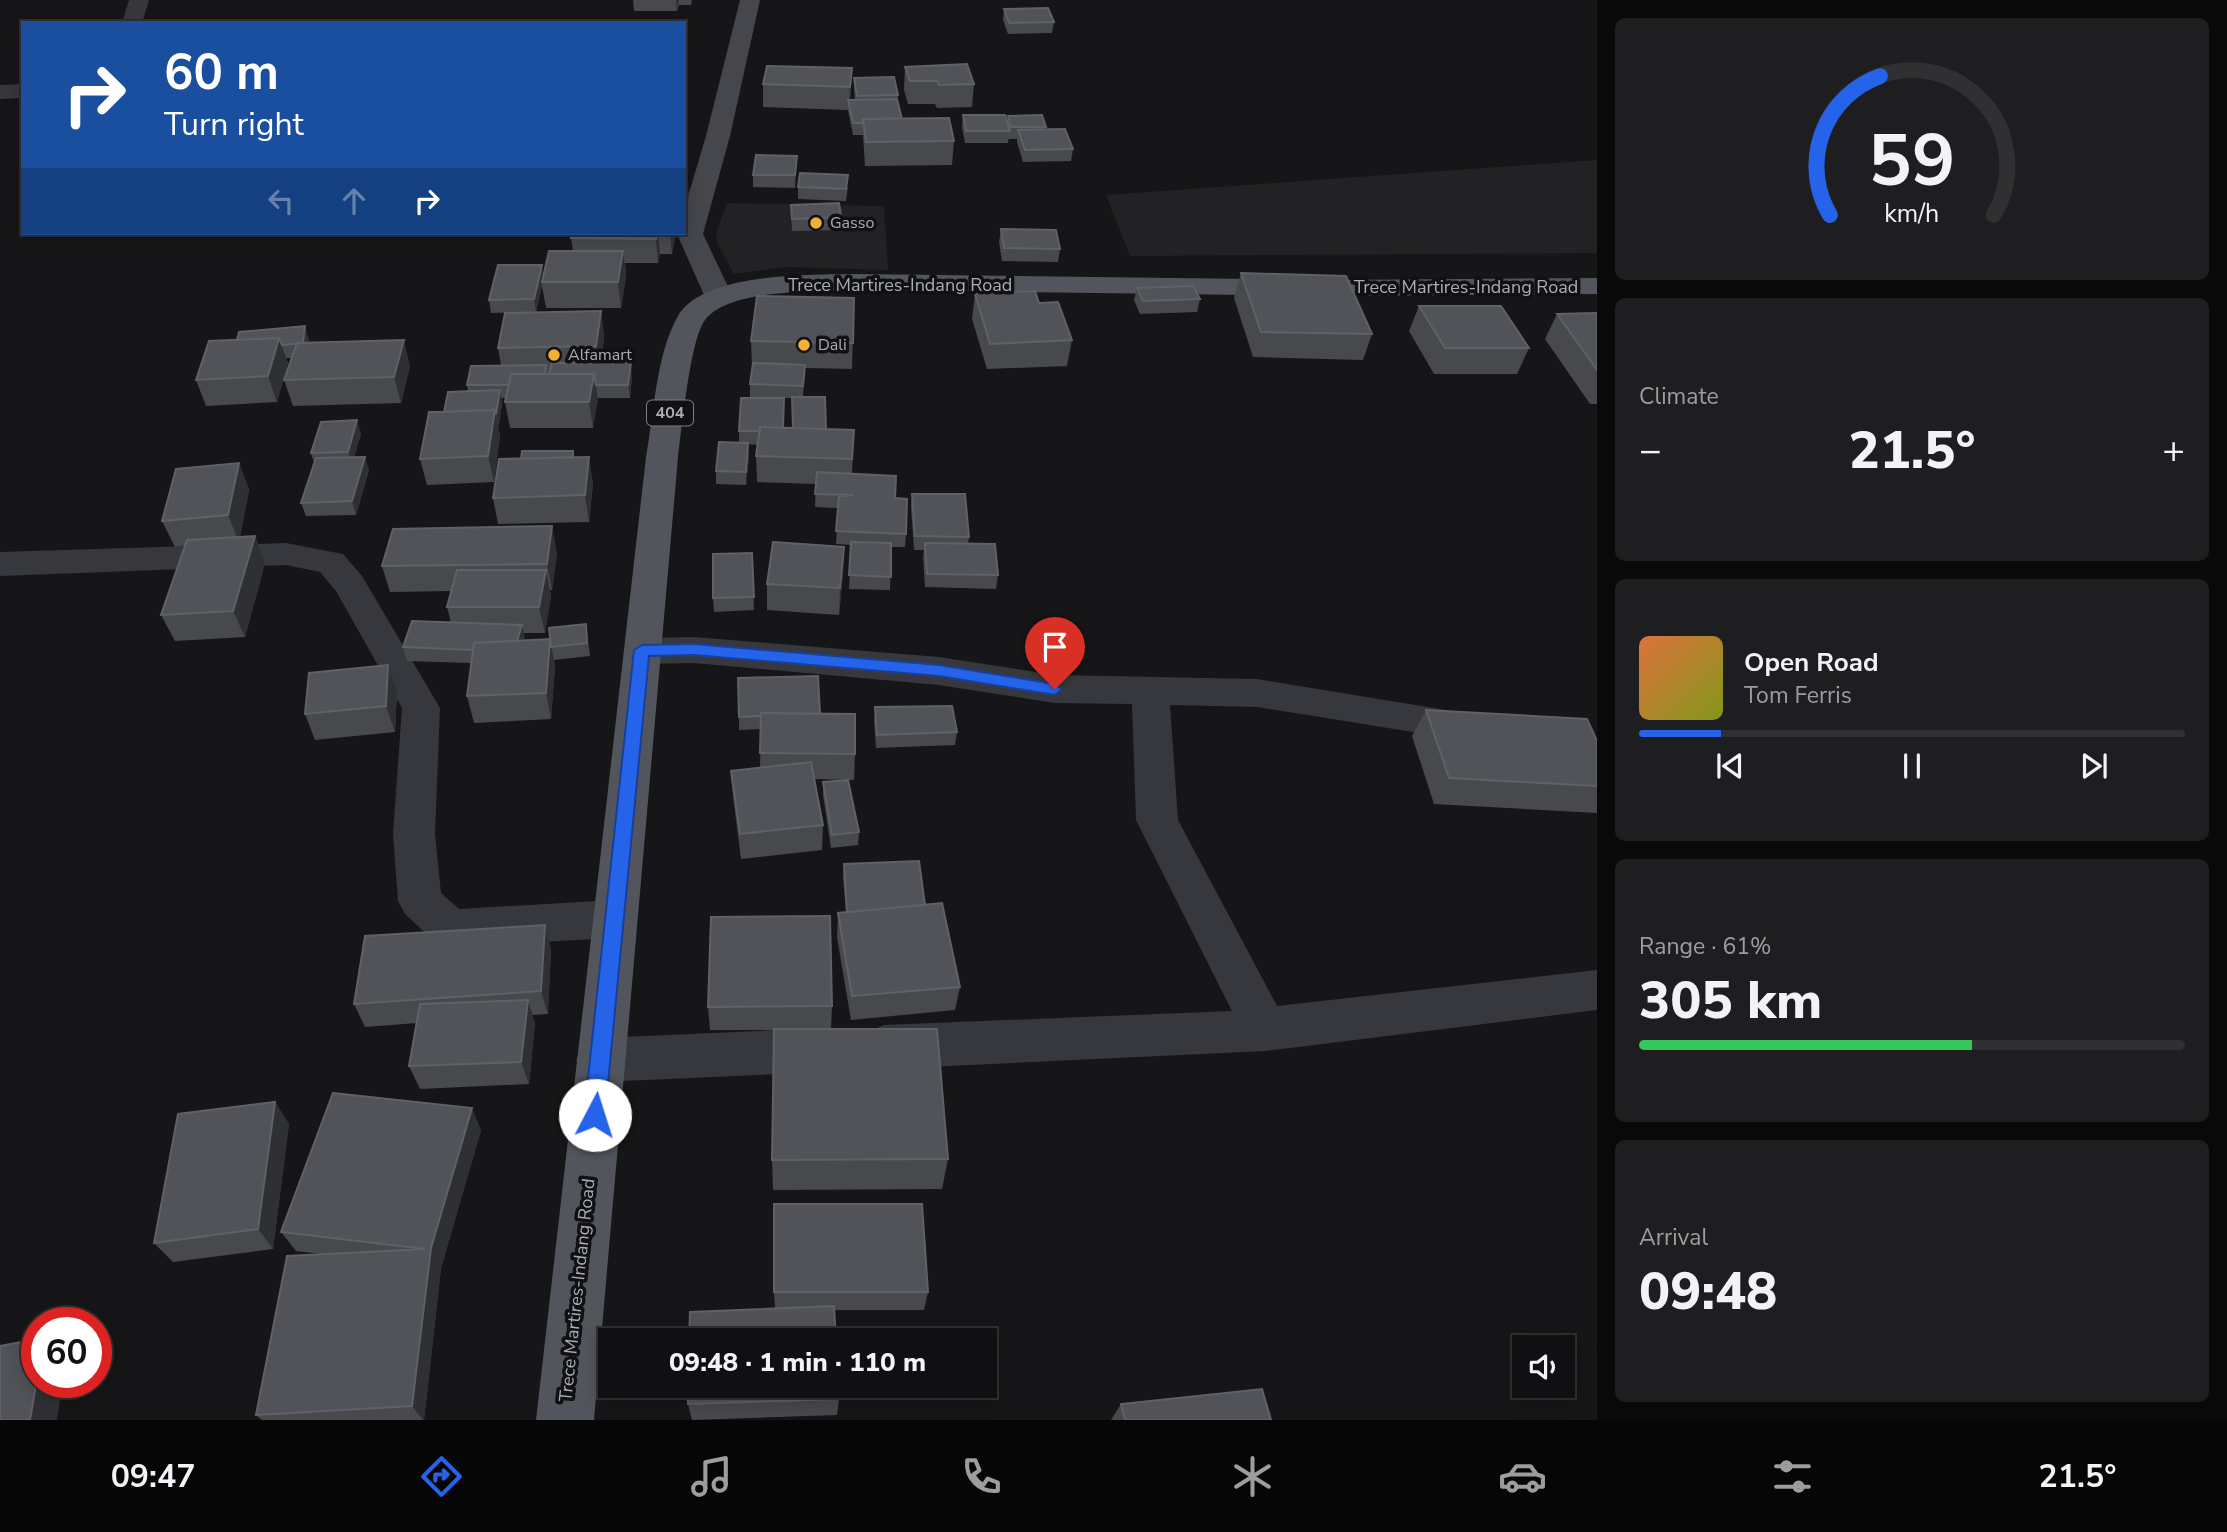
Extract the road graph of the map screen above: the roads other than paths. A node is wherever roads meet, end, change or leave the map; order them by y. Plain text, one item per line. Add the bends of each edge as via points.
1 (139, 0) edge
2 (750, 0) edge
3 (133, 21) edge
4 (21, 91) edge
5 (0, 92) edge
6 (1597, 286) edge
7 (719, 298) junction
8 (0, 564) edge
9 (642, 650) junction
10 (1150, 691) junction
11 (1485, 729) edge
12 (614, 919) junction
13 (1597, 990) edge
14 (1265, 1030) junction
15 (600, 1060) junction
16 (565, 1420) edge

1 - 3 street
2 - 7 main road via 690,234
4 - 5 street
6 - 7 main road, Trece Martires-Indang Road / 404 via 855,282 776,286
7 - 9 main road, Trece Martires-Indang Road / 404 via 692,316 683,337 662,457
8 - 12 street via 286,554 331,562 350,584 421,708 414,834 420,901 450,928
9 - 10 street via 694,650 939,671 1055,689
9 - 12 main road, Trece Martires-Indang Road / 404
10 - 11 street via 1258,693
10 - 14 street via 1157,820
12 - 15 main road, Trece Martires-Indang Road / 404
13 - 14 street
14 - 15 street
15 - 16 main road, Trece Martires-Indang Road / 404

